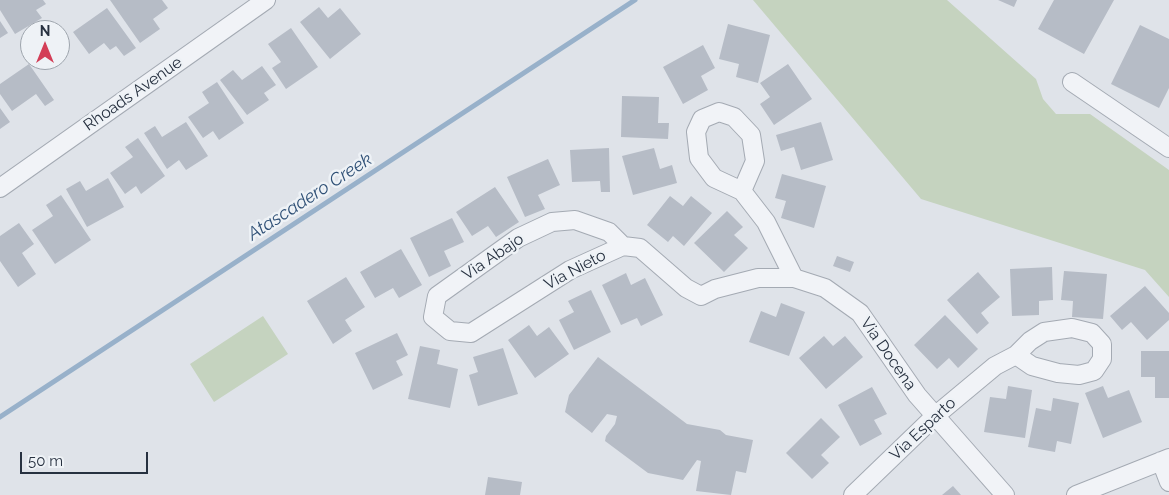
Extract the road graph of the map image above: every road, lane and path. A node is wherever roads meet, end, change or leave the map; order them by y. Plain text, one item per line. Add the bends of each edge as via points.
1 (266, 0) edge
2 (1072, 82) dead end
3 (1169, 148) edge
4 (0, 188) edge
5 (742, 191) dead end
6 (623, 246) junction
7 (794, 278) junction
8 (736, 283) joint
9 (437, 296) joint
10 (1016, 355) dead end
11 (935, 416) junction
12 (1165, 459) edge
13 (1169, 482) edge
14 (853, 495) edge
15 (1005, 495) edge
16 (1076, 495) edge

1 - 4 street, Rhoads Avenue
2 - 3 street
5 - 7 street via 766,222
6 - 8 street, Via Nieto via 640,248 686,288 701,296
6 - 9 street, Via Abajo via 609,232 575,220 552,222 518,238
6 - 9 street, Via Nieto via 570,270 471,333 450,330 433,317
7 - 8 street, Via Docena via 758,278
7 - 11 street, Via Docena via 825,288 860,313
10 - 11 street, Via Esparto via 995,366
11 - 14 street, Via Esparto
11 - 15 street, Via Docena
12 - 13 street
12 - 16 street

